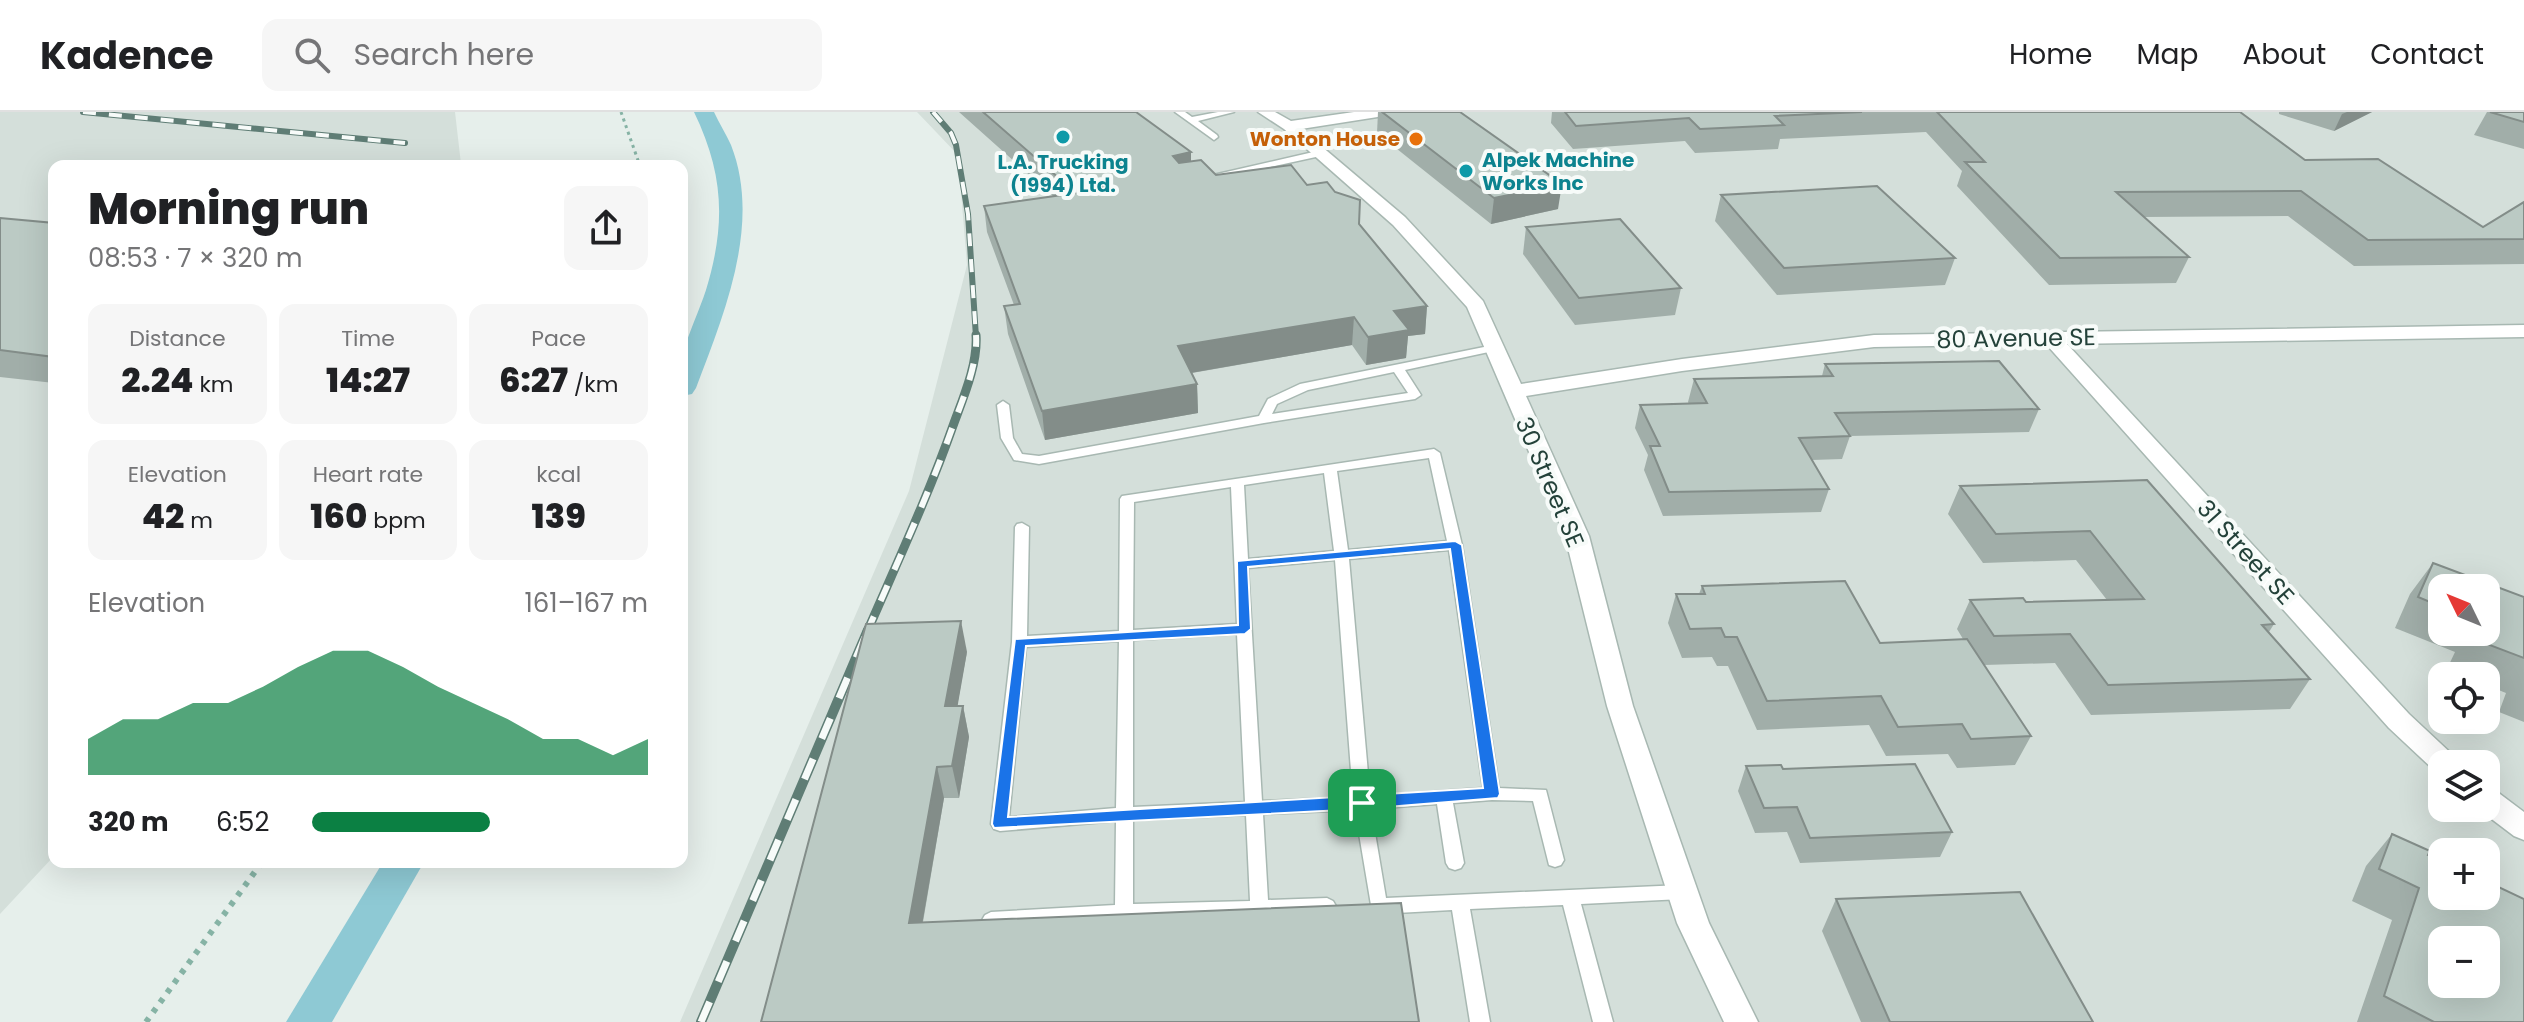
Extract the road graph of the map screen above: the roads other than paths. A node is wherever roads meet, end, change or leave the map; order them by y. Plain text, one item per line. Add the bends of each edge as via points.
1 (1179, 112) edge
2 (1230, 112) edge
3 (1265, 112) edge
4 (1384, 112) edge
5 (1191, 120) junction
6 (1289, 126) junction
7 (1214, 137) dead end
8 (1322, 153) junction
9 (1198, 180) edge
10 (2524, 331) edge
11 (2050, 337) junction
12 (1494, 348) junction
13 (1397, 367) junction
14 (1512, 392) junction
15 (1003, 405) dead end
16 (1264, 419) junction
17 (1330, 468) junction
18 (1237, 483) junction
19 (1022, 527) dead end
20 (1455, 545) junction
21 (1342, 556) junction
22 (1241, 564) junction
23 (1245, 629) junction
24 (1126, 634) junction
25 (1019, 642) junction
26 (2430, 750) edge
27 (1492, 794) junction
28 (1444, 797) junction
29 (1362, 803) junction
30 (1254, 808) junction
31 (2500, 810) edge
32 (1125, 814) junction
33 (2524, 828) edge
34 (1555, 860) dead end
35 (1455, 863) dead end
36 (1682, 892) junction
37 (1570, 897) junction
38 (1460, 902) junction
39 (1363, 906) junction
40 (1259, 908) junction
41 (1124, 912) junction
42 (970, 921) edge
43 (1480, 1022) edge
44 (1603, 1022) edge
45 (1741, 1022) edge

1 - 5 lane
2 - 5 lane
3 - 6 street, 30 Street SE
4 - 6 street
5 - 7 lane
6 - 8 street, 30 Street SE
8 - 9 lane via 1249,173
8 - 12 street, 30 Street SE via 1399,221 1476,305
10 - 11 street, 80 Avenue SE
11 - 14 street, 80 Avenue SE via 1874,341
11 - 26 street, 31 Street SE
12 - 13 lane
12 - 14 street, 30 Street SE
13 - 16 lane via 1304,387 1272,402
13 - 16 lane via 1415,395
14 - 36 street, 30 Street SE via 1577,536 1620,706
15 - 16 lane via 1007,438 1018,457 1039,460
17 - 18 lane
17 - 20 lane via 1434,453
17 - 21 lane
18 - 22 lane
18 - 24 lane via 1127,499
19 - 25 lane
20 - 21 lane
20 - 27 lane
21 - 22 lane
21 - 29 lane
22 - 23 lane
23 - 24 lane
23 - 30 lane
24 - 25 lane
24 - 32 lane
25 - 32 lane via 1000,824
27 - 28 lane
27 - 34 lane via 1540,795
28 - 29 lane
28 - 35 lane
29 - 30 lane
29 - 39 lane
30 - 32 lane
30 - 40 lane
31 - 33 street
32 - 41 lane
36 - 37 lane
36 - 45 street, 30 Street SE
37 - 38 lane
37 - 44 lane
38 - 39 lane
38 - 43 lane
39 - 40 lane
40 - 41 lane
41 - 42 lane

